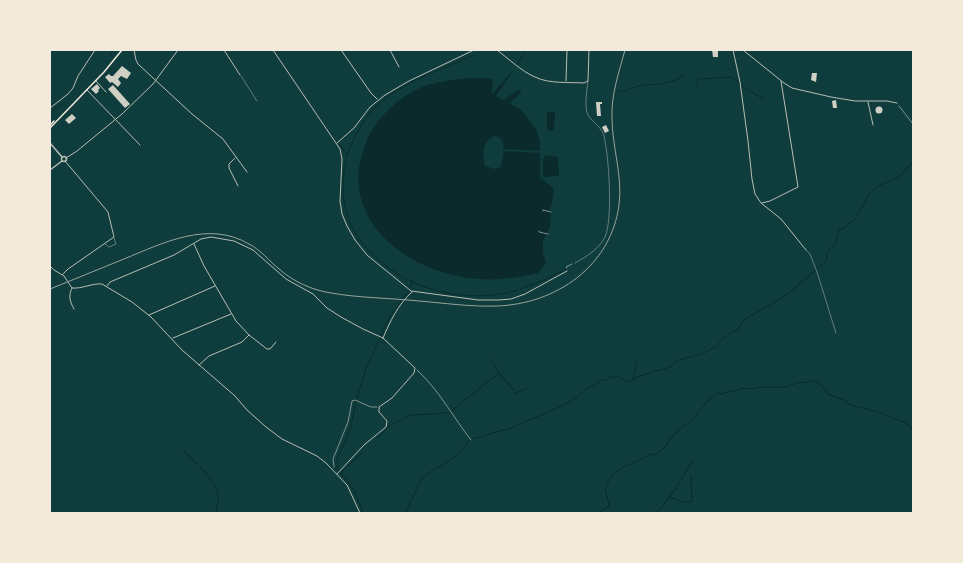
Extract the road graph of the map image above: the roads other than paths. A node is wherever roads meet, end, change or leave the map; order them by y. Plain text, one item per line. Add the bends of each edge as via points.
1 (95, 50) edge
2 (122, 50) edge
3 (134, 50) edge
4 (178, 50) edge
5 (224, 50) edge
6 (273, 50) edge
7 (341, 50) edge
8 (390, 50) edge
9 (474, 50) edge
10 (497, 50) edge
11 (567, 50) edge
12 (589, 50) edge
13 (733, 50) edge
14 (743, 50) edge
15 (399, 67) dead end
16 (240, 75) joint
17 (96, 80) junction
18 (156, 81) junction
19 (588, 81) junction
20 (781, 81) junction
21 (566, 82) junction
22 (87, 89) junction
23 (106, 92) dead end
24 (378, 100) junction
25 (257, 101) dead end
26 (867, 101) junction
27 (897, 103) road end
28 (50, 108) edge
29 (57, 119) junction
30 (114, 119) junction
31 (50, 125) edge
32 (873, 125) dead end
33 (50, 128) edge
34 (51, 143) edge
35 (336, 143) junction
36 (140, 145) dead end
37 (62, 157) junction
38 (66, 158) junction
39 (235, 158) junction
40 (62, 161) junction
41 (65, 162) junction
42 (50, 170) edge
43 (247, 172) dead end
44 (238, 186) dead end
45 (761, 203) junction
46 (114, 237) junction
47 (104, 243) junction
48 (193, 244) junction
49 (806, 250) joint
50 (575, 263) road end
51 (50, 266) edge
52 (567, 271) dead end
53 (63, 275) junction
54 (107, 286) junction
55 (216, 286) junction
56 (72, 288) junction
57 (411, 291) junction
58 (74, 309) dead end
59 (231, 313) junction
60 (149, 315) junction
61 (836, 333) dead end
62 (249, 335) junction
63 (381, 337) junction
64 (172, 339) junction
65 (276, 342) dead end
66 (199, 365) junction
67 (337, 473) junction
68 (360, 513) edge

1 - 28 street via 73,88
2 - 17 main road
3 - 18 street via 136,62
4 - 18 street
5 - 16 street
6 - 35 street
7 - 24 street
8 - 15 street
9 - 24 street via 406,82
10 - 21 street via 534,77
11 - 21 street
12 - 19 street
13 - 45 street via 741,86 752,179 755,194
14 - 20 street
16 - 25 lane
17 - 22 main road
17 - 23 street
18 - 30 street
18 - 39 street via 223,139
19 - 21 street
19 - 50 lane via 586,112 604,136 609,179 607,228 604,238 590,253
20 - 26 street via 788,86 837,98
20 - 45 street via 798,187
22 - 29 main road
22 - 30 street
24 - 35 street via 355,127
26 - 27 street
26 - 32 street
29 - 31 main road
29 - 33 main road
30 - 36 street
30 - 38 street
34 - 37 street
35 - 57 street via 342,158 339,190 342,214 347,225 367,255
37 - 38 street
37 - 40 street
38 - 41 street
39 - 43 street
39 - 44 street via 229,164 229,168
40 - 41 street
40 - 42 street
41 - 46 street via 108,212
45 - 49 street via 782,219
46 - 47 street
46 - 47 lane via 116,244 109,247
47 - 53 street
48 - 54 street via 174,255 110,282
48 - 55 street
48 - 63 street via 201,238 211,237 224,238 247,246 286,279 313,294 341,317
49 - 61 lane via 817,272
51 - 53 street
52 - 57 street via 511,299 478,300
53 - 56 street
54 - 56 street via 97,284
54 - 60 street
55 - 59 street
55 - 60 street
56 - 58 street via 69,297
57 - 63 street
59 - 62 street
59 - 64 street
60 - 64 street
62 - 65 street via 267,349
62 - 66 street via 243,341 208,356
63 - 67 street via 415,368 412,376 392,398 380,406 379,411 387,420 387,424
64 - 66 street
66 - 67 street via 236,396 269,430 318,457
67 - 68 street via 348,488

